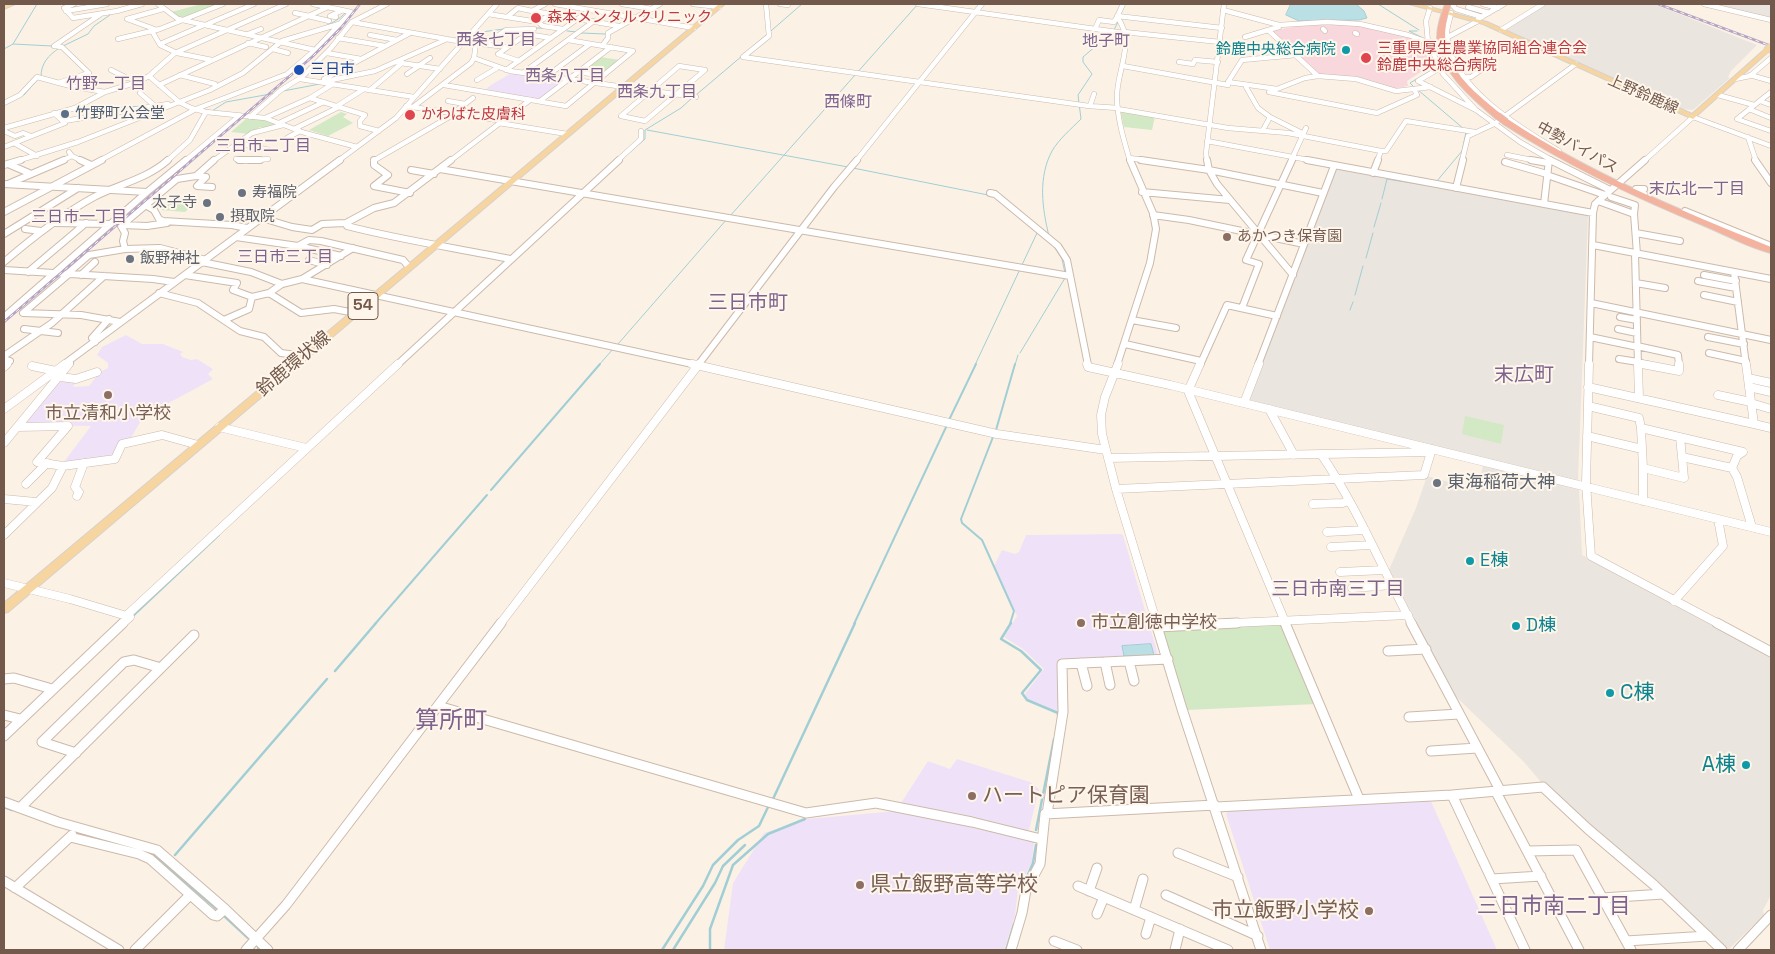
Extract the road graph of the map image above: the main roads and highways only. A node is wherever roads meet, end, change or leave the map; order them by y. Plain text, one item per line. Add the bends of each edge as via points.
1 (12, 4) edge
2 (1412, 4) edge
3 (1448, 4) edge
4 (720, 5) edge
5 (4, 7) edge
6 (1448, 12) junction
7 (1769, 48) edge
8 (1771, 250) edge
9 (4, 608) edge

1 - 5 main road
2 - 6 main road, 上野鈴鹿線
3 - 6 highway, 中勢バイパス
4 - 9 main road, 鈴鹿環状線 / 54
6 - 7 main road, 上野鈴鹿線 via 1479,19 1692,117
6 - 8 highway, 中勢バイパス via 1439,28 1442,47 1455,72 1469,90 1504,118 1554,153 1615,186

